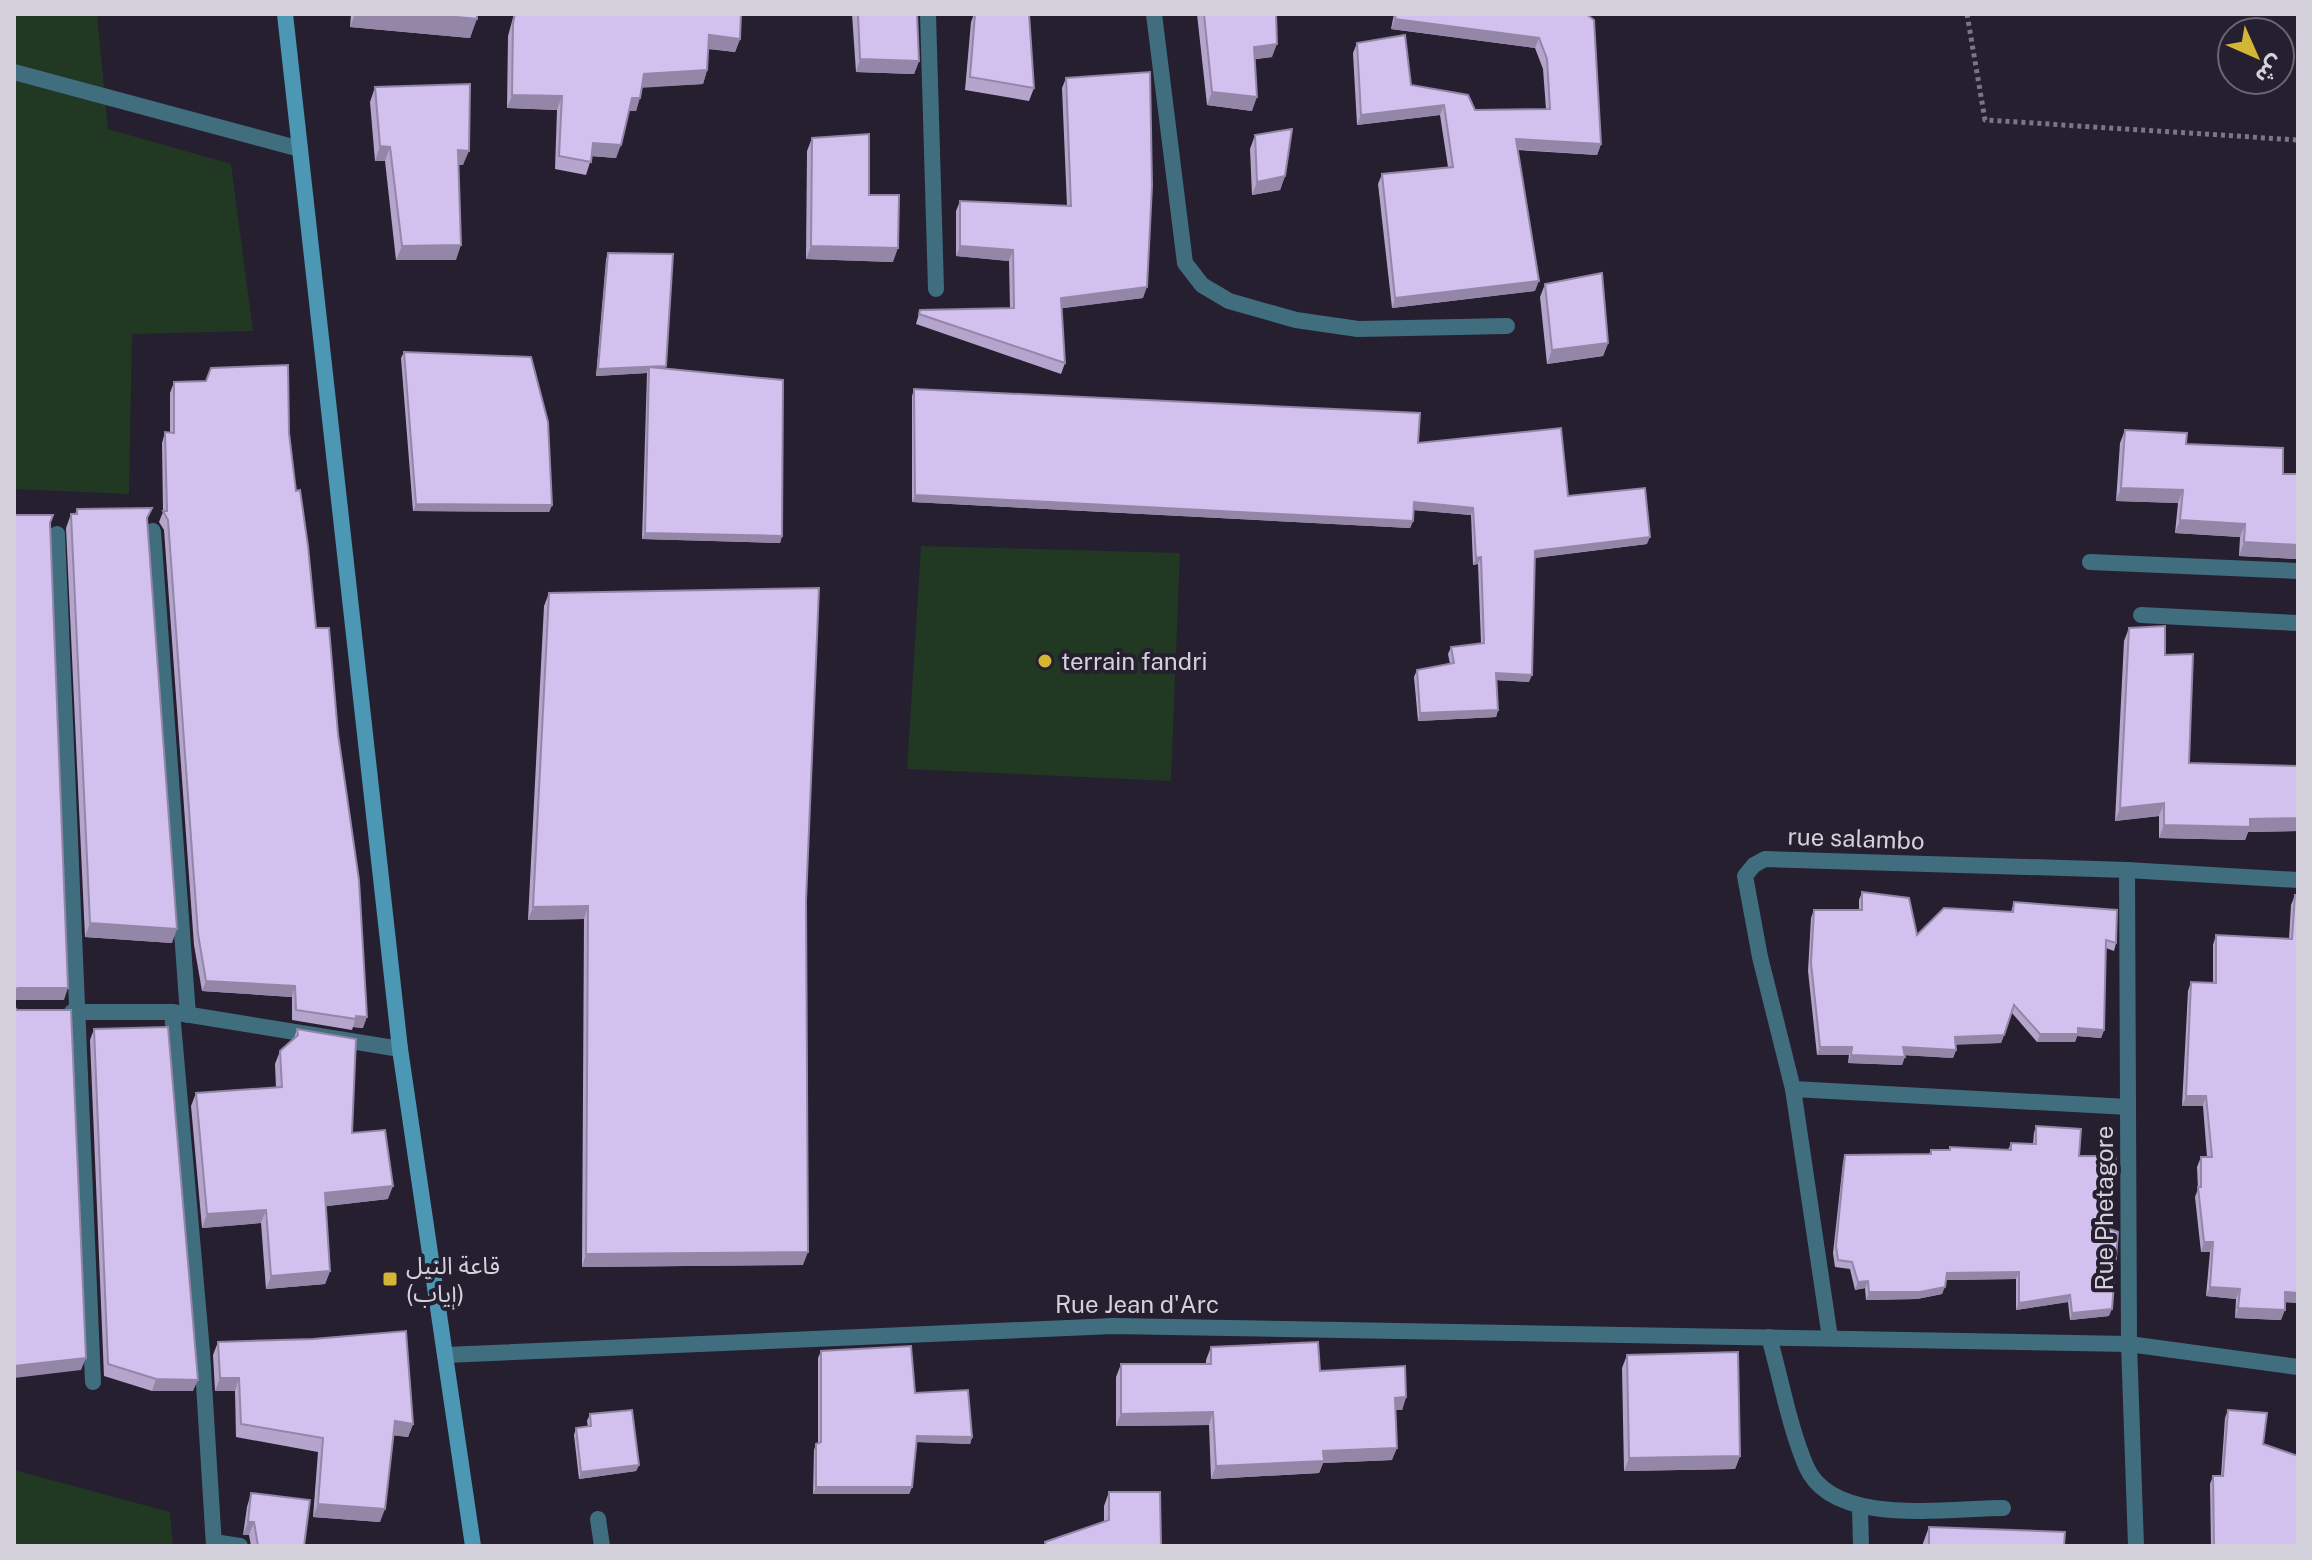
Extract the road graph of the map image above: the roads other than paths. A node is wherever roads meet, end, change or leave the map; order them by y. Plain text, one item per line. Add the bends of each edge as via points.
1 (285, 14) edge
2 (928, 14) edge
3 (1154, 14) edge
4 (14, 72) edge
5 (300, 149) junction
6 (936, 289) dead end
7 (1507, 326) dead end
8 (153, 531) edge
9 (57, 534) dead end
10 (2090, 562) dead end
11 (2298, 571) edge
12 (2141, 615) dead end
13 (2298, 623) edge
14 (2127, 870) junction
15 (2298, 880) edge
16 (53, 1012) edge
17 (80, 1012) junction
18 (180, 1013) junction
19 (400, 1049) junction
20 (1793, 1089) junction
21 (2128, 1107) junction
22 (1769, 1337) junction
23 (1830, 1338) junction
24 (2129, 1344) junction
25 (445, 1355) junction
26 (2298, 1367) edge
27 (93, 1382) dead end
28 (2003, 1508) dead end
29 (1860, 1509) junction
30 (598, 1519) dead end
31 (214, 1544) edge
32 (240, 1546) edge
33 (473, 1546) edge
34 (602, 1546) edge
35 (1861, 1546) edge
36 (2136, 1546) edge

1 - 5 main road
2 - 6 street
3 - 7 street via 1185,263 1202,285 1229,301 1296,320 1358,329
4 - 5 street
5 - 19 main road
8 - 18 street
9 - 17 street
10 - 11 street
12 - 13 street
14 - 15 street, rue salambo
14 - 20 street, rue salambo via 1765,859 1754,865 1745,876
14 - 21 street, Rue Phetagore
16 - 17 street
17 - 18 street
17 - 27 street
18 - 19 street
18 - 31 street
19 - 25 main road
20 - 21 street
20 - 23 street, rue salambo
21 - 24 street, Rue Phetagore
22 - 23 street, Rue Jean d'Arc
22 - 25 street, Rue Jean d'Arc via 1113,1326
22 - 29 street via 1807,1469 1832,1497
23 - 24 street, Rue Jean d'Arc
24 - 26 street, Rue Jean d'Arc
24 - 36 street, Rue Phetagore
25 - 33 main road
28 - 29 street
29 - 35 street
30 - 34 street
31 - 32 street

